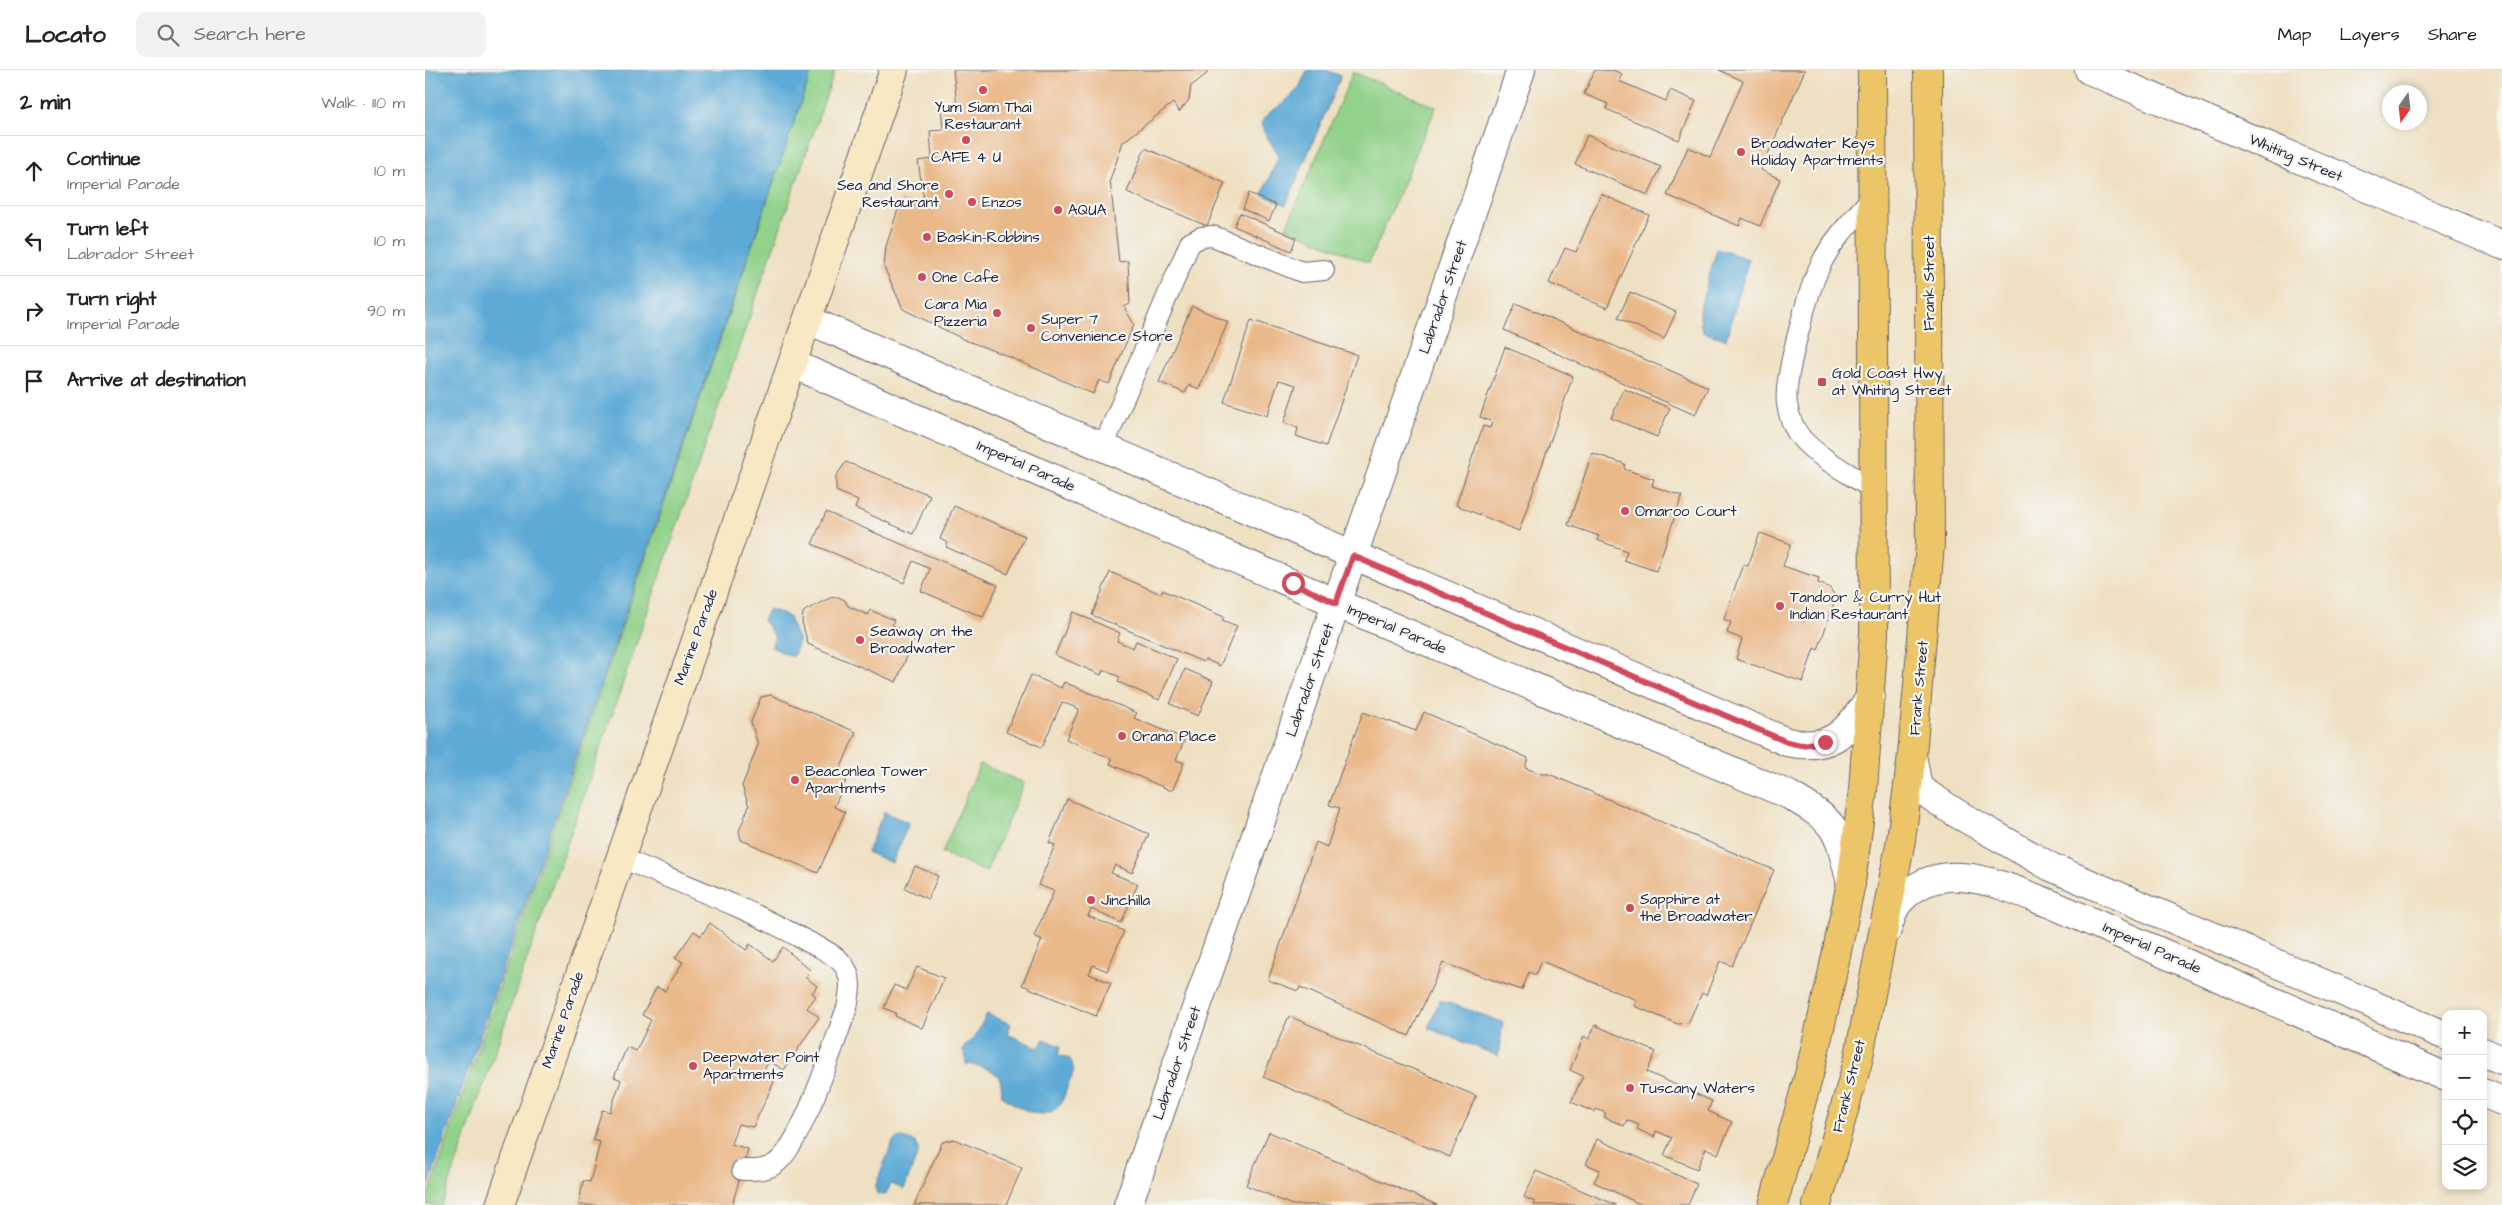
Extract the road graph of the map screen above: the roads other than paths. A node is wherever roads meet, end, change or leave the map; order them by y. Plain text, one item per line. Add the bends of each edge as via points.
1 (894, 70) edge
2 (1521, 70) edge
3 (1871, 70) edge
4 (1927, 70) edge
5 (2089, 70) edge
6 (1872, 197) junction
7 (2500, 239) edge
8 (1324, 270) dead end
9 (808, 320) junction
10 (793, 364) junction
11 (1103, 447) junction
12 (1874, 490) junction
13 (1353, 556) junction
14 (1336, 603) junction
15 (1871, 696) junction
16 (1912, 755) junction
17 (619, 857) junction
18 (1851, 883) junction
19 (1881, 944) junction
20 (2347, 994) junction
21 (2333, 1027) junction
22 (2442, 1034) edge
23 (2487, 1054) edge
24 (2502, 1060) edge
25 (2442, 1075) edge
26 (2487, 1095) edge
27 (2502, 1102) edge
28 (741, 1170) dead end
29 (500, 1205) edge
30 (1128, 1205) edge
31 (1773, 1205) edge
32 (1817, 1205) edge

1 - 9 street, Marine Parade
2 - 13 street, Labrador Street
3 - 6 highway
4 - 16 highway, Frank Street via 1930,544
5 - 7 street, Whiting Street
6 - 12 highway
6 - 12 lane via 1821,264 1796,345 1787,384 1787,403 1792,422 1802,439
8 - 11 lane via 1303,272 1213,236 1189,243
9 - 10 street, Marine Parade
9 - 11 street
10 - 14 street, Imperial Parade
10 - 17 street, Marine Parade
11 - 13 street
12 - 15 highway
13 - 14 street, Labrador Street
13 - 15 street via 1787,742 1814,744 1837,737 1844,733
14 - 18 street, Imperial Parade via 1789,795 1831,822 1839,838
14 - 30 street, Labrador Street
15 - 18 highway
16 - 19 highway, Frank Street via 1901,840
16 - 20 street via 1918,788 2051,867
17 - 28 lane via 776,924 841,962 849,975 851,989 847,1008 800,1130 786,1154 775,1164 761,1170
17 - 29 street, Marine Parade
18 - 31 highway via 1811,1071
19 - 21 street, Imperial Parade via 1897,903 1919,885 1945,876 1987,879
19 - 32 highway, Frank Street via 1857,1061
20 - 21 street
20 - 22 street
21 - 25 street, Imperial Parade
23 - 24 street
26 - 27 street

